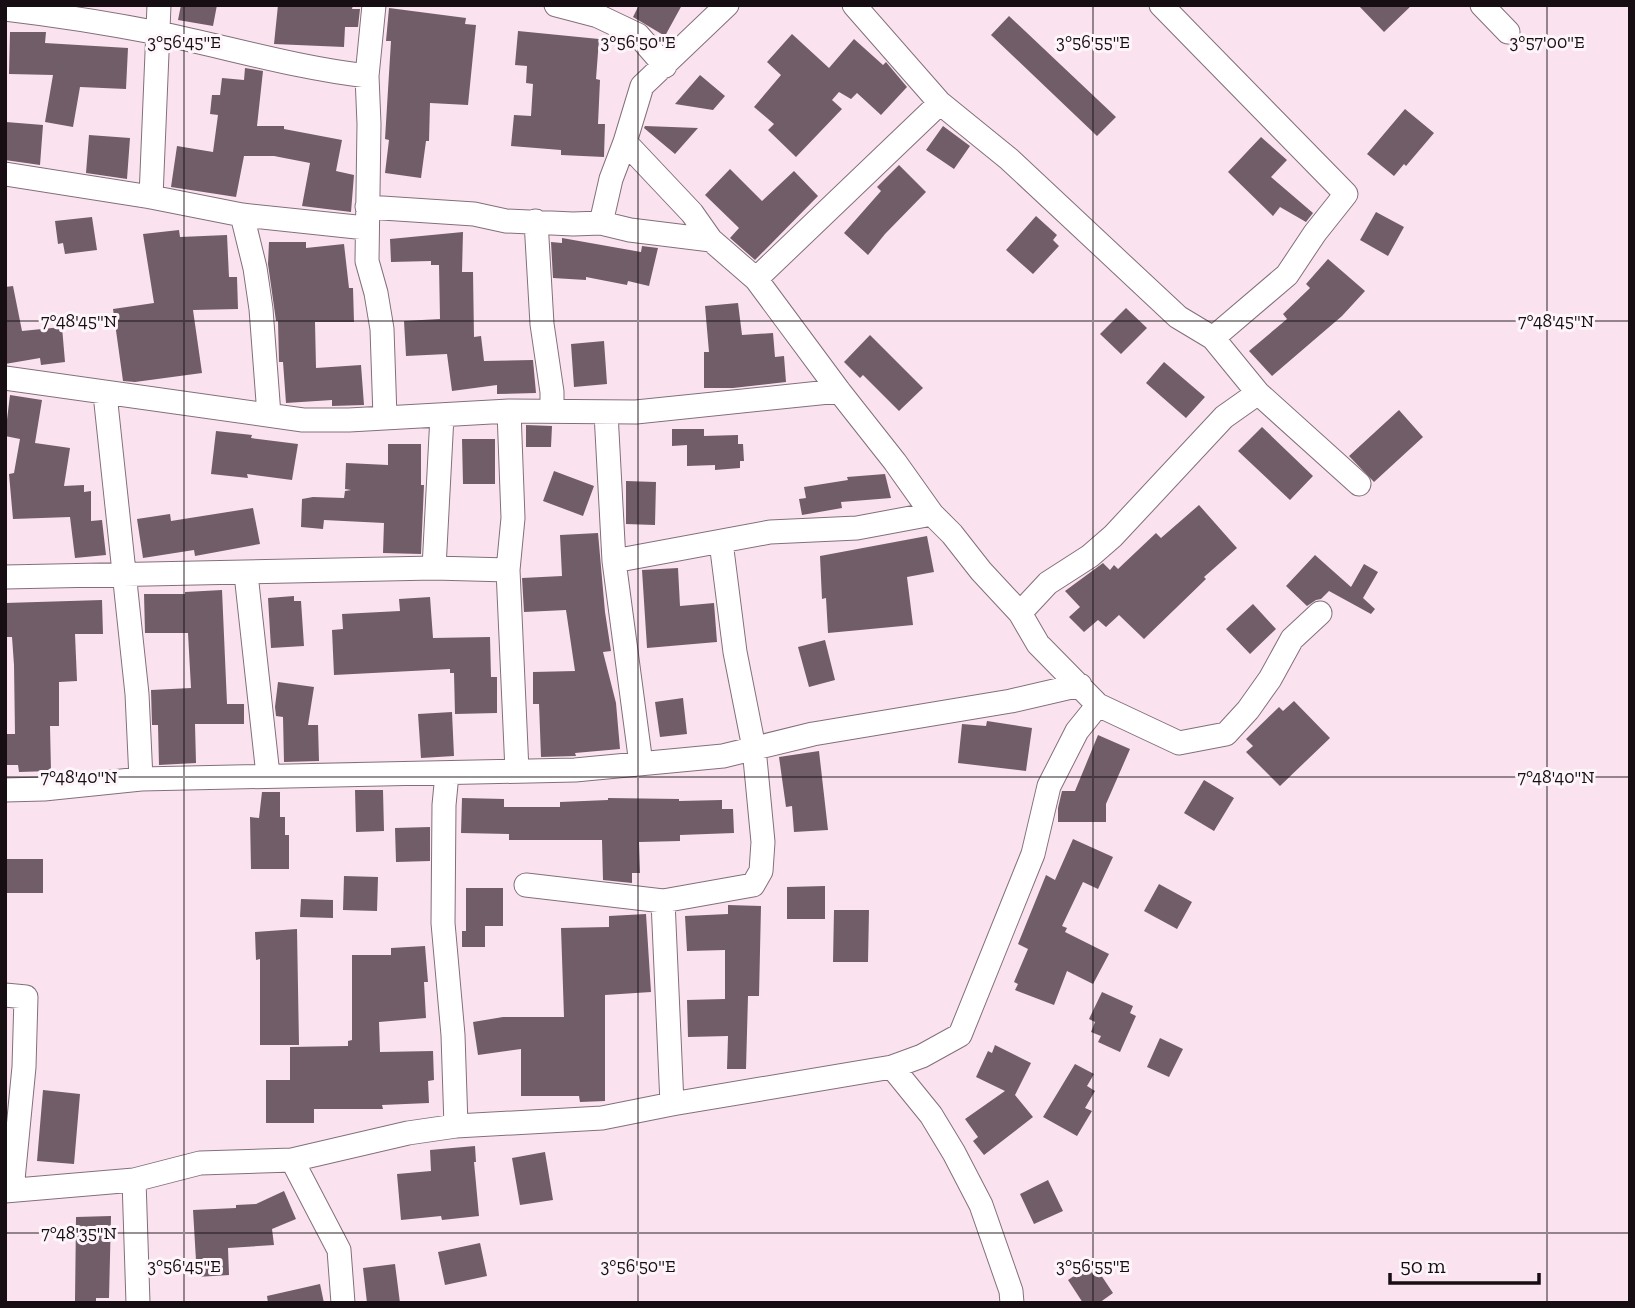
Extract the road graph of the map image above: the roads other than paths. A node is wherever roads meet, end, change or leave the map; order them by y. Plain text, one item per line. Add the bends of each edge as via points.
1 (159, 5) edge
2 (374, 5) edge
3 (556, 5) edge
4 (727, 5) edge
5 (854, 5) edge
6 (1161, 5) edge
7 (1482, 5) edge
8 (5, 9) edge
9 (1508, 32) dead end
10 (157, 33) junction
11 (665, 66) junction
12 (367, 76) junction
13 (940, 103) junction
14 (625, 142) junction
15 (5, 174) edge
16 (150, 197) junction
17 (242, 215) junction
18 (367, 218) junction
19 (536, 221) junction
20 (601, 223) junction
21 (711, 240) junction
22 (756, 279) junction
23 (1213, 338) junction
24 (5, 378) edge
25 (839, 391) junction
26 (1258, 393) junction
27 (105, 394) junction
28 (509, 411) junction
29 (552, 411) junction
30 (607, 412) junction
31 (269, 415) junction
32 (442, 416) junction
33 (385, 417) junction
34 (1359, 484) dead end
35 (932, 514) junction
36 (721, 541) junction
37 (614, 561) junction
38 (434, 568) junction
39 (508, 570) junction
40 (246, 574) junction
41 (125, 575) junction
42 (5, 578) edge
43 (1020, 613) junction
44 (1320, 613) dead end
45 (1080, 685) junction
46 (1098, 705) junction
47 (754, 748) junction
48 (641, 764) junction
49 (517, 771) junction
50 (447, 774) junction
51 (268, 775) junction
52 (141, 779) junction
53 (5, 790) edge
54 (526, 885) dead end
55 (663, 901) junction
56 (5, 995) edge
57 (892, 1067) junction
58 (672, 1104) junction
59 (456, 1126) junction
60 (292, 1160) junction
61 (134, 1180) junction
62 (8, 1191) edge
63 (138, 1303) edge
64 (343, 1303) edge
65 (1012, 1303) edge

1 - 10 street
2 - 12 street
3 - 11 street via 598,16 638,35
4 - 11 street
5 - 13 street
6 - 23 street via 1346,194 1287,275
7 - 9 street
8 - 10 street
10 - 12 street via 329,72
10 - 16 street
11 - 14 street via 642,86
12 - 18 street
13 - 22 street
13 - 23 street via 1009,159 1178,317
14 - 20 street
14 - 21 street via 692,213
15 - 16 street
16 - 17 street
17 - 18 street
17 - 31 street via 261,309
18 - 19 street via 474,214
18 - 33 street via 367,261 382,329
19 - 20 street
19 - 29 street
20 - 21 street
21 - 22 street
22 - 25 street
23 - 26 street
24 - 27 street
25 - 30 street
25 - 35 street
26 - 34 street
26 - 43 street via 1224,417 1122,528 1048,583
27 - 31 street
27 - 41 street
28 - 29 street
28 - 32 street
28 - 39 street via 513,517
29 - 30 street
30 - 37 street
31 - 33 street via 303,420
32 - 33 street
32 - 38 street
35 - 36 street via 857,528 771,532
35 - 43 street
36 - 37 street
36 - 47 street via 735,652
37 - 48 street
38 - 39 street
38 - 40 street
39 - 49 street
40 - 41 street
40 - 51 street
41 - 42 street
41 - 52 street
43 - 45 street via 1038,644
44 - 46 street via 1292,639 1263,690 1226,733 1179,743
45 - 46 street
45 - 47 street
46 - 57 street via 1077,731 1049,786 1033,854 960,1035
47 - 48 street via 723,756
47 - 55 street via 763,842 761,871 753,885
48 - 49 street
49 - 50 street
50 - 51 street
50 - 59 street via 443,923
51 - 52 street
52 - 53 street
54 - 55 street
55 - 58 street
56 - 62 street via 26,997 24,1067
57 - 58 street
57 - 65 street via 932,1115 981,1205
58 - 59 street via 602,1118
59 - 60 street
60 - 61 street via 200,1163
60 - 64 street via 339,1250
61 - 62 street
61 - 63 street

